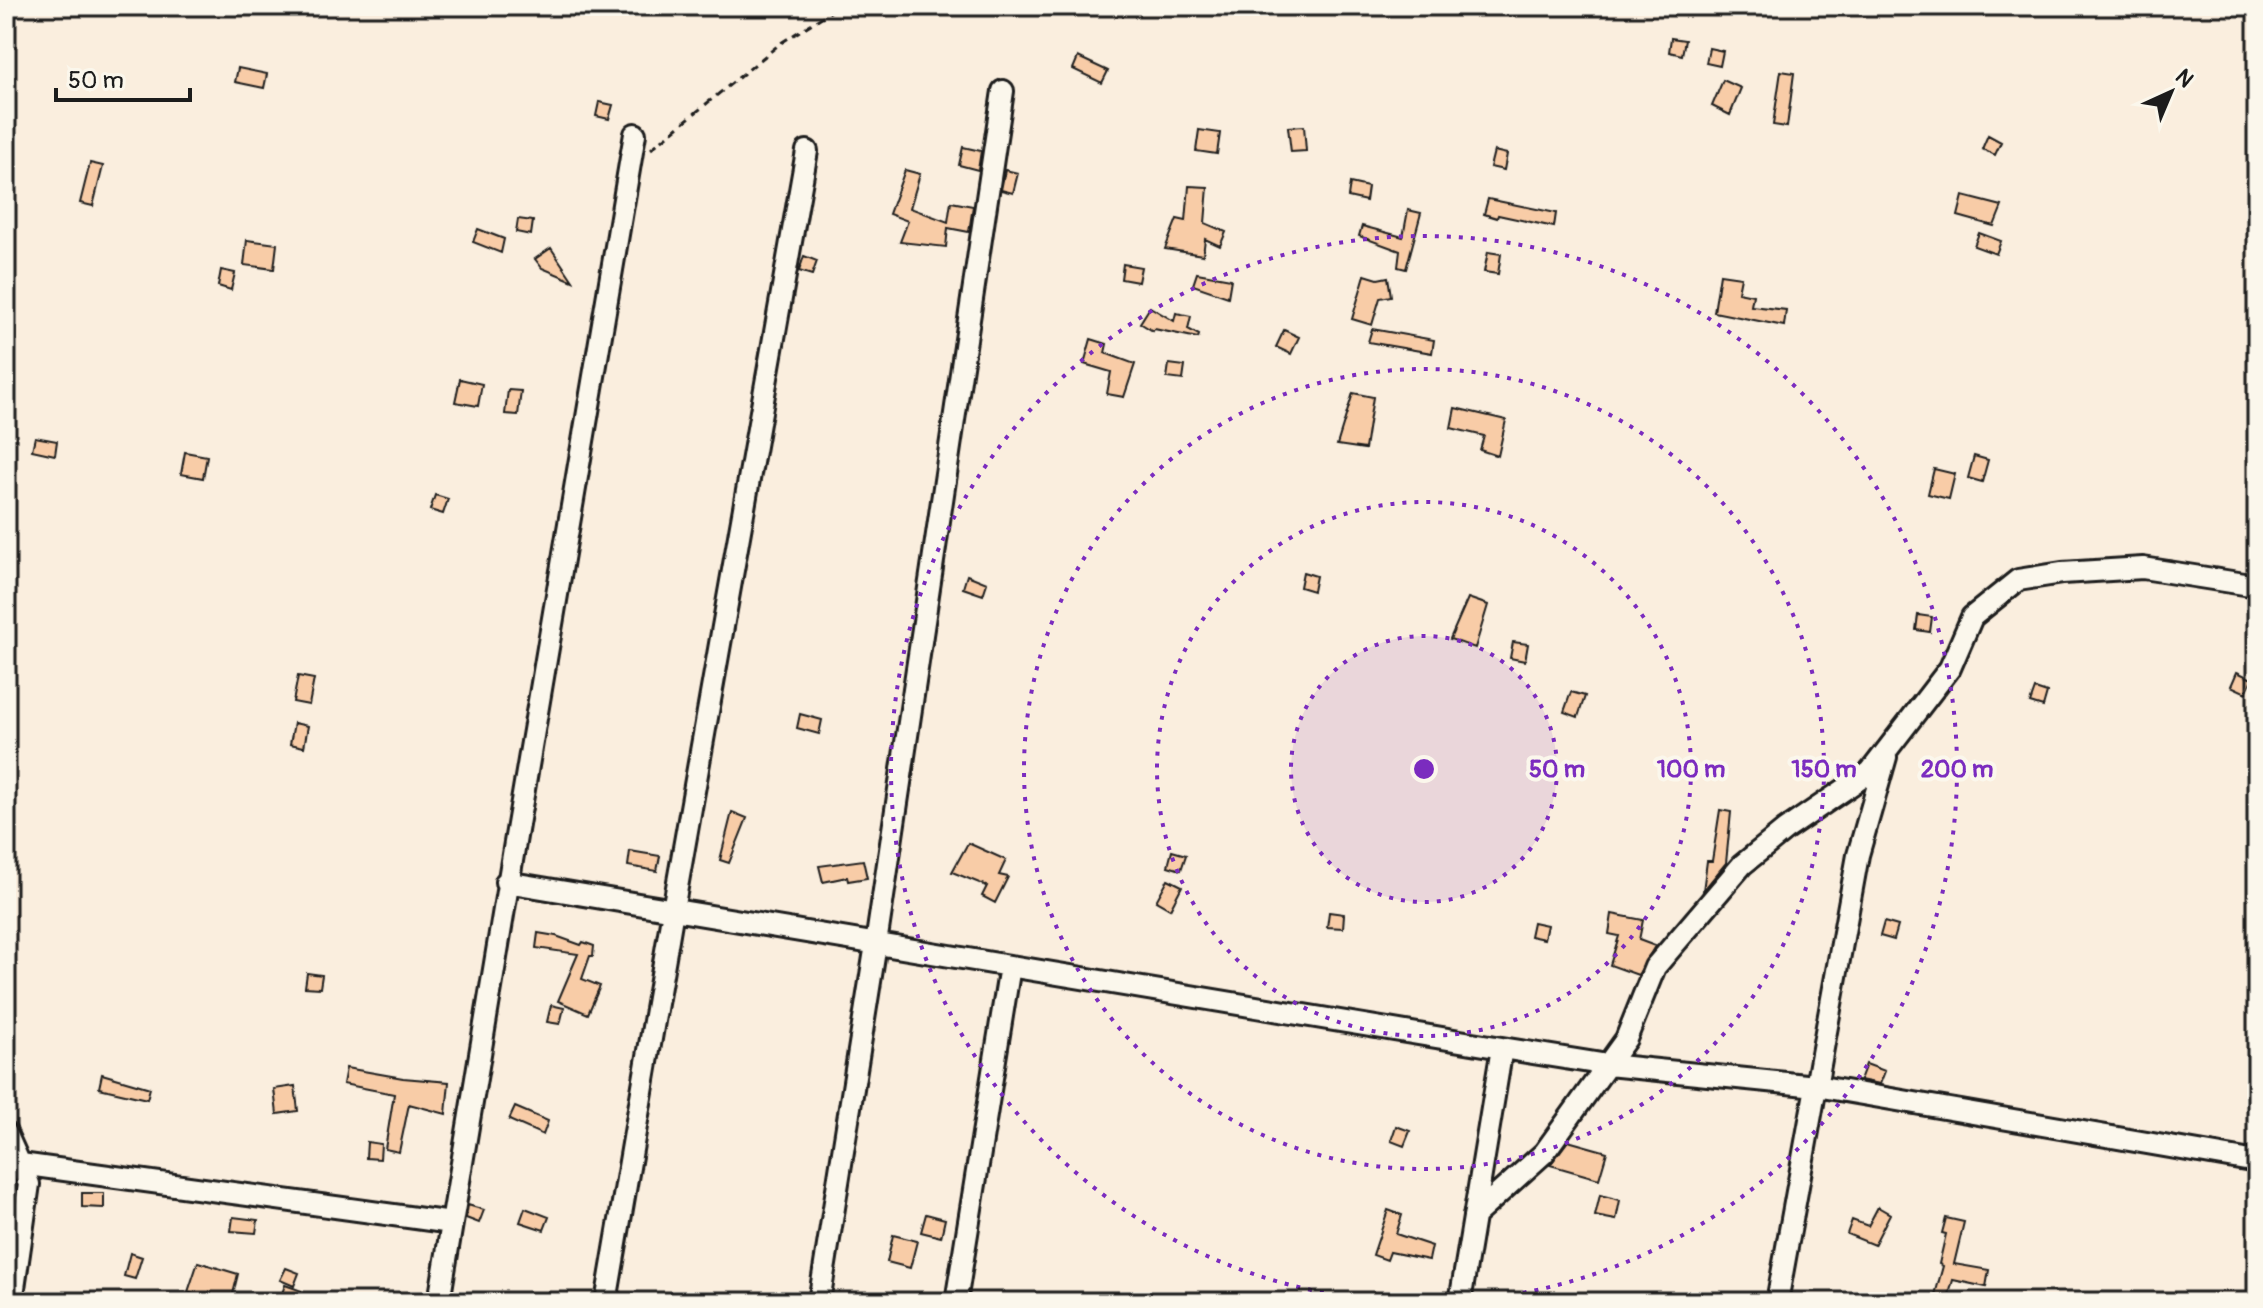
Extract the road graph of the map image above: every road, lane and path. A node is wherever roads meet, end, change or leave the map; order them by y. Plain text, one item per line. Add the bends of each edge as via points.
1 (839, 6) edge
2 (1003, 91) dead end
3 (635, 134) dead end
4 (807, 151) dead end
5 (630, 167) junction
6 (2257, 586) edge
7 (1889, 747) junction
8 (506, 882) junction
9 (673, 910) junction
10 (876, 944) junction
11 (1010, 966) junction
12 (1502, 1048) junction
13 (1608, 1065) junction
14 (1816, 1086) junction
15 (6, 1133) edge
16 (2257, 1162) edge
17 (13, 1163) edge
18 (1474, 1216) junction
19 (452, 1223) junction
20 (12, 1302) edge
21 (439, 1302) edge
22 (606, 1302) edge
23 (819, 1302) edge
24 (956, 1302) edge
25 (1460, 1302) edge
26 (1777, 1302) edge

1 - 5 path via 781,43
2 - 10 street
3 - 5 street
4 - 9 street
5 - 8 street
6 - 7 street via 2143,568 2018,580 1972,617 1950,668
7 - 13 street via 1870,772 1742,865 1655,967 1626,1039
7 - 14 street via 1858,855
8 - 9 street
8 - 19 street
9 - 10 street
9 - 22 street
10 - 11 street
10 - 23 street
11 - 12 street
11 - 24 street
12 - 13 street
12 - 18 street
13 - 14 street
13 - 18 street via 1544,1153
14 - 16 street
14 - 26 street
15 - 17 street
17 - 19 street
17 - 20 street via 29,1184
18 - 25 street
19 - 21 street

